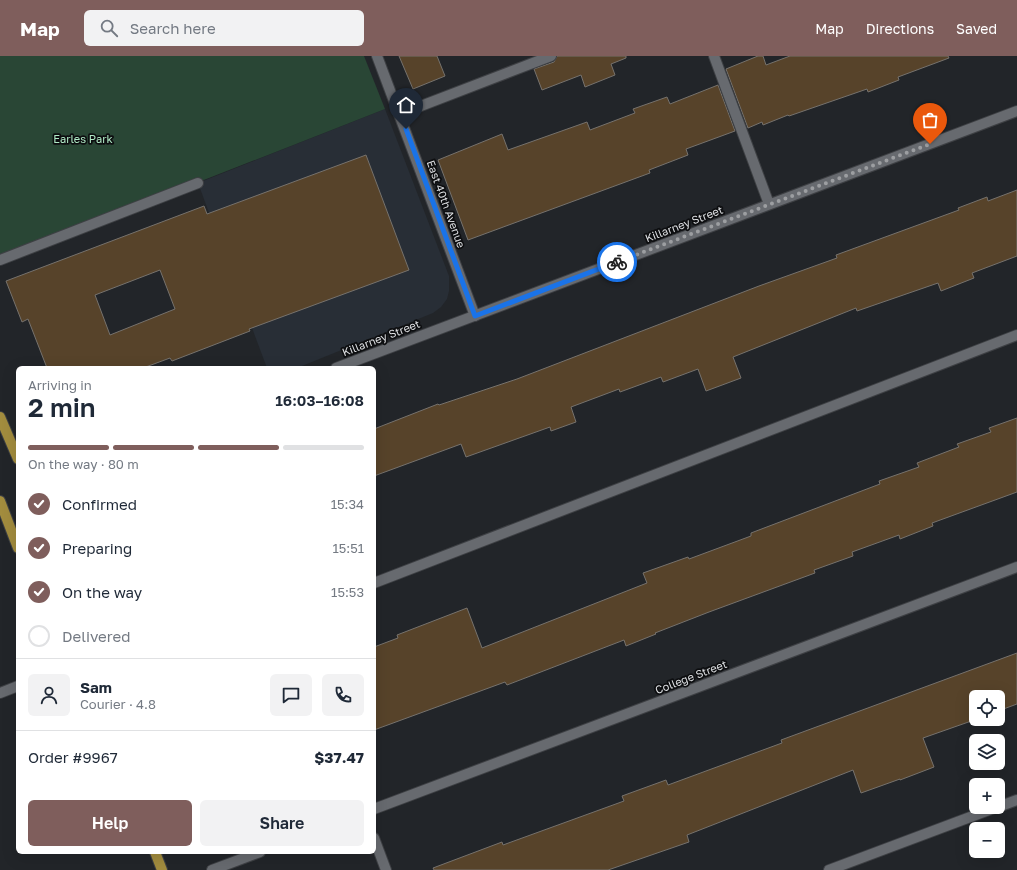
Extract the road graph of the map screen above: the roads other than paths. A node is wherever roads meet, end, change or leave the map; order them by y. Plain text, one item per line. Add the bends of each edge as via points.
1 (377, 56) edge
2 (551, 56) edge
3 (714, 56) edge
4 (1017, 111) edge
5 (400, 114) junction
6 (198, 184) dead end
7 (769, 204) junction
8 (0, 260) edge
9 (475, 316) junction
10 (1017, 335) edge
11 (341, 366) edge
12 (0, 417) edge
13 (16, 454) edge
14 (0, 501) edge
15 (16, 543) edge
16 (1017, 567) edge
17 (376, 582) edge
18 (16, 687) edge
19 (0, 693) edge
20 (1017, 800) edge
21 (1005, 804) edge
22 (376, 808) edge
23 (979, 814) edge
24 (376, 843) edge
25 (156, 854) edge
26 (255, 854) edge
27 (162, 870) edge
28 (212, 870) edge
29 (386, 870) edge
30 (829, 870) edge

1 - 5 street, East 40th Avenue
2 - 5 street
3 - 7 street
4 - 7 street, Killarney Street
5 - 9 street, East 40th Avenue
6 - 8 street
7 - 9 street, Killarney Street
9 - 11 street, Killarney Street
10 - 17 street
12 - 13 main road
14 - 15 main road
16 - 22 street, College Street
18 - 19 street
20 - 21 street
23 - 30 street
24 - 29 street
25 - 27 main road
26 - 28 street

